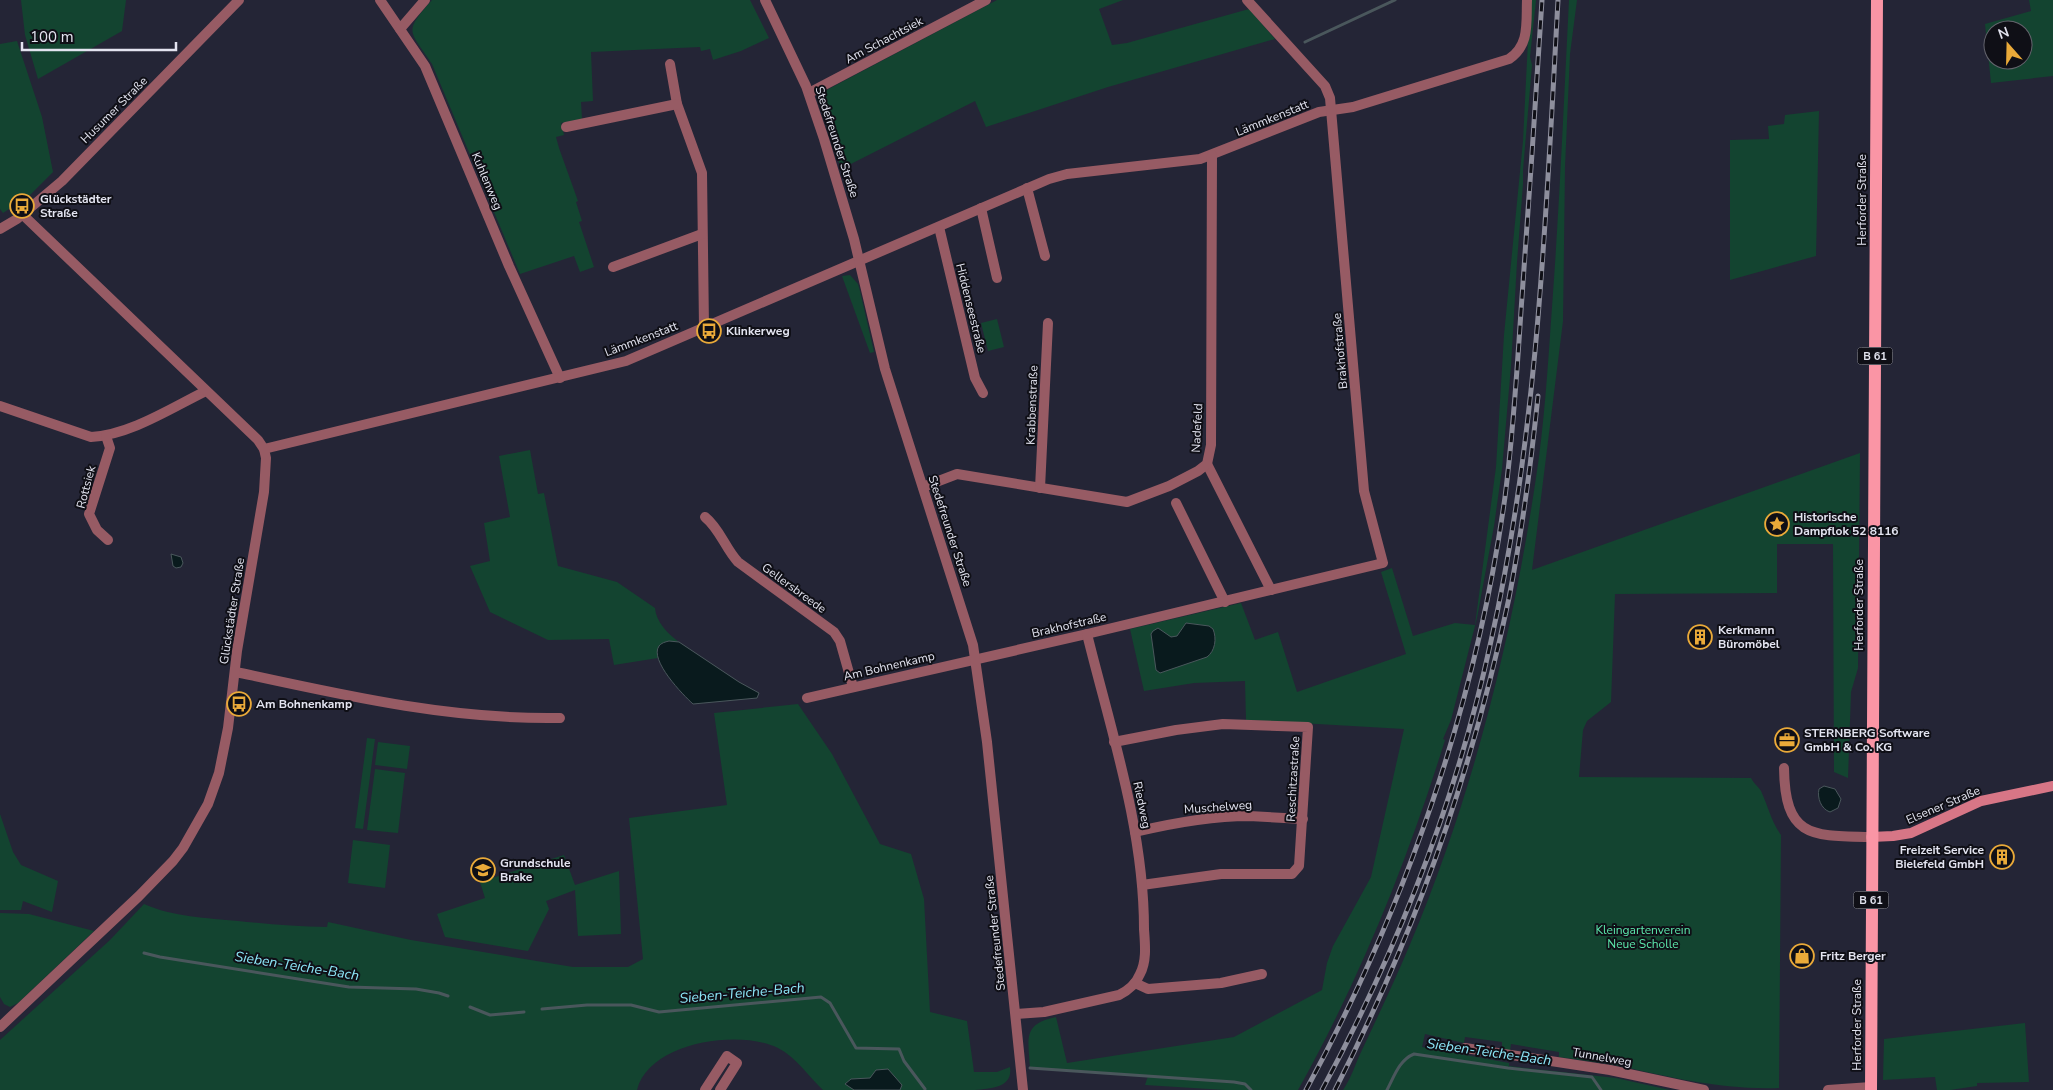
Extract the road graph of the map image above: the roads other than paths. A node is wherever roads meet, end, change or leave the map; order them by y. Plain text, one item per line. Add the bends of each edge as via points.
1 (239, 0) edge
2 (380, 0) edge
3 (425, 0) edge
4 (765, 0) edge
5 (986, 0) edge
6 (1247, 0) edge
7 (1526, 0) edge
8 (1877, 0) edge
9 (400, 29) junction
10 (670, 64) dead end
11 (809, 93) junction
12 (677, 104) junction
13 (1331, 110) junction
14 (566, 127) dead end
15 (1212, 155) junction
16 (1027, 188) junction
17 (981, 208) junction
18 (22, 214) junction
19 (938, 226) junction
20 (0, 229) edge
21 (702, 234) junction
22 (1045, 256) dead end
23 (860, 261) junction
24 (613, 266) dead end
25 (997, 278) dead end
26 (1048, 323) dead end
27 (704, 327) junction
28 (560, 378) junction
29 (206, 391) junction
30 (983, 393) dead end
31 (0, 406) edge
32 (106, 436) junction
33 (264, 450) junction
34 (1207, 464) junction
35 (922, 487) junction
36 (1040, 488) junction
37 (1176, 503) dead end
38 (705, 517) dead end
39 (108, 540) dead end
40 (1271, 590) junction
41 (1225, 602) junction
42 (1087, 634) junction
43 (977, 658) junction
44 (236, 672) junction
45 (853, 687) junction
46 (807, 698) dead end
47 (560, 718) dead end
48 (1114, 742) junction
49 (1784, 768) dead end
50 (2053, 786) edge
51 (1303, 819) junction
52 (1135, 832) junction
53 (1871, 837) junction
54 (1142, 885) junction
55 (1262, 974) dead end
56 (1135, 983) junction
57 (1016, 1014) junction
58 (0, 1027) edge
59 (1465, 1048) dead end
60 (1871, 1089) edge
61 (705, 1090) edge
62 (720, 1090) edge
63 (1023, 1090) edge
64 (1704, 1090) edge
65 (1828, 1090) edge

1 - 18 street, Husumer Straße via 62,181
2 - 9 street, Kuhlenweg
3 - 9 street
4 - 11 street, Stedefreunder Straße
5 - 11 street, Am Schachtsiek
6 - 13 street, Brakhofstraße via 1324,86
7 - 13 street, Lämmkenstatt via 1523,47 1518,54 1353,107
8 - 53 main road, Herforder Straße / B 61
9 - 28 street, Kuhlenweg via 432,82
10 - 12 street
11 - 23 street, Stedefreunder Straße
12 - 14 street
12 - 21 street via 702,173
13 - 15 street, Lämmkenstatt
13 - 40 street, Brakhofstraße via 1364,490 1383,563
15 - 16 street, Lämmkenstatt via 1067,174
15 - 34 street, Nadefeld via 1211,445
16 - 17 street, Lämmkenstatt
16 - 22 street
17 - 19 street, Lämmkenstatt
17 - 25 street
18 - 20 street, Husumer Straße
18 - 29 street
19 - 23 street, Lämmkenstatt
19 - 30 street, Hiddenseestraße via 973,369
21 - 24 street
21 - 27 street
23 - 27 street, Lämmkenstatt
23 - 35 street, Stedefreunder Straße via 883,364
26 - 36 street, Krabbenstraße
27 - 28 street, Lämmkenstatt via 626,361
28 - 33 street, Lämmkenstatt
29 - 32 street
29 - 33 street via 258,440
31 - 32 street via 91,437
32 - 39 street, Rottsiek via 110,448 89,514 97,530
33 - 44 street, Glückstädter Straße via 264,492
34 - 36 street, Nadefeld via 1198,472 1127,502
34 - 40 street
35 - 36 street, Nadefeld via 957,474
35 - 43 street, Stedefreunder Straße
37 - 41 street
38 - 45 street, Gellersbreede via 716,527 738,562 834,632 840,641
40 - 41 street, Brakhofstraße
41 - 42 street, Brakhofstraße
42 - 43 street, Brakhofstraße
42 - 48 street, Riedweg
43 - 45 street, Am Bohnenkamp
43 - 57 street, Stedefreunder Straße
44 - 47 street via 349,697 463,713
44 - 58 street, Glückstädter Straße via 215,787 183,848 139,896
45 - 46 street, Am Bohnenkamp
48 - 51 street, Reschitzastraße via 1223,724 1308,727
48 - 52 street, Riedweg
49 - 53 street via 1789,811 1807,831
50 - 53 main road, Elsener Straße via 1981,800 1911,833
51 - 52 street, Muschelweg via 1221,817
51 - 54 street, Reschitzastraße via 1299,866 1292,874 1221,874
52 - 54 street, Riedweg
53 - 60 main road, Herforder Straße / B 61
54 - 56 street, Riedweg via 1144,957
55 - 56 street via 1221,983 1148,989
56 - 57 street via 1128,990 1111,997 1044,1012
57 - 63 street, Stedefreunder Straße
59 - 64 street, Tunnelweg via 1610,1070
60 - 65 street
61 - 62 street via 727,1056 737,1063

